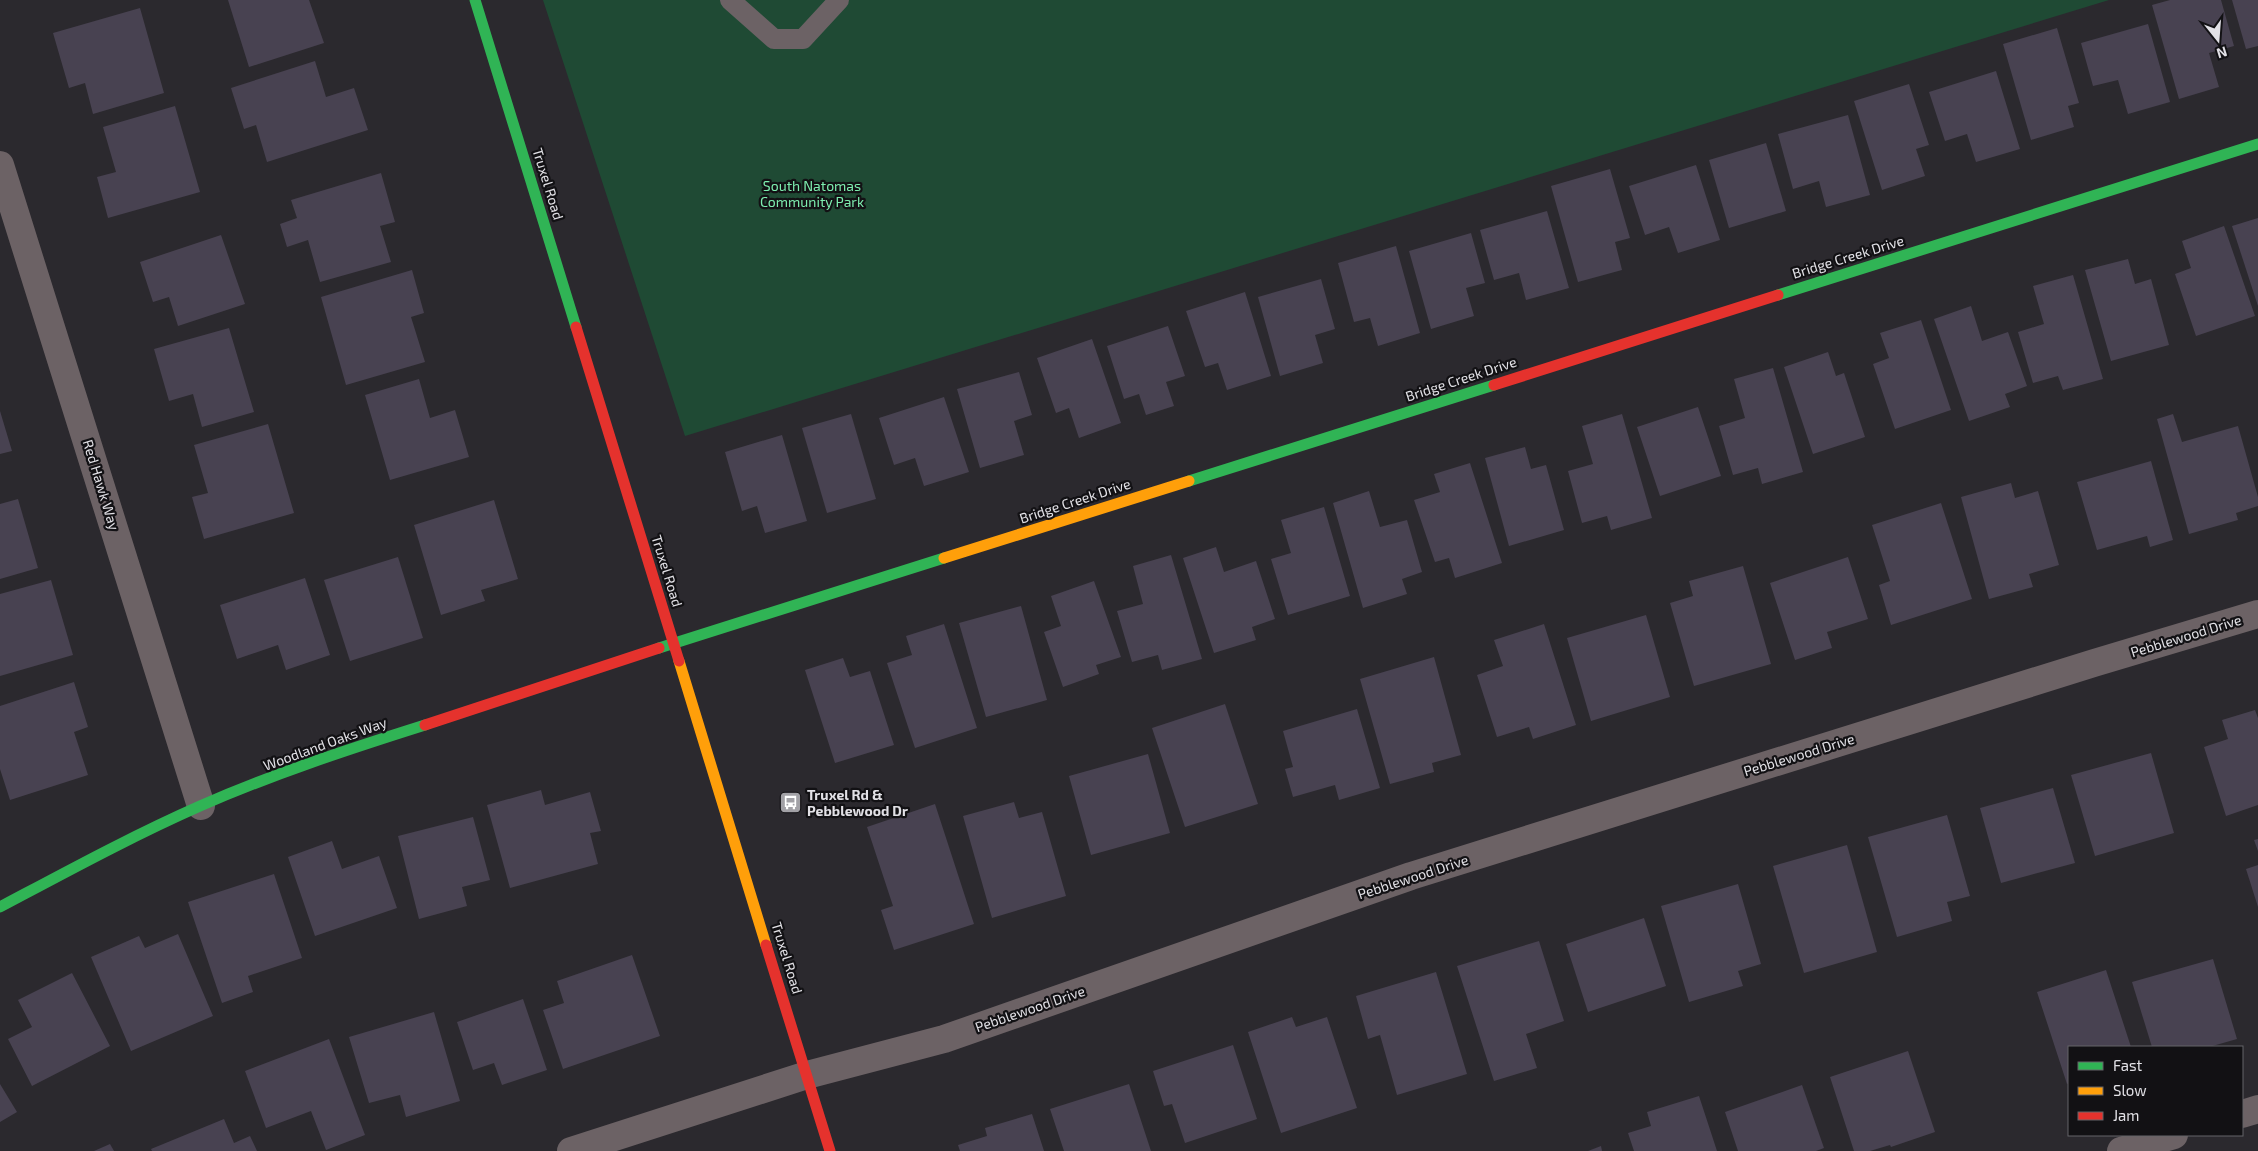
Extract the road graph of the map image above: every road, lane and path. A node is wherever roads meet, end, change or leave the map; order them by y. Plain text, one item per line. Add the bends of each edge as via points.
1 (475, 0) edge
2 (730, 0) edge
3 (839, 0) edge
4 (2258, 144) edge
5 (0, 165) edge
6 (2258, 614) edge
7 (674, 643) junction
8 (201, 806) junction
9 (0, 907) edge
10 (807, 1075) junction
11 (2258, 1108) edge
12 (2243, 1114) edge
13 (2171, 1136) edge
14 (572, 1151) edge
15 (830, 1151) edge
16 (2121, 1151) edge

1 - 7 street, Truxel Road
2 - 3 lane via 774,39 803,39
4 - 7 street, Bridge Creek Drive
5 - 8 street, Red Hawk Way
6 - 10 street, Pebblewood Drive via 1411,876 944,1039
7 - 8 street, Woodland Oaks Way via 326,757
7 - 10 street, Truxel Road
8 - 9 street, Woodland Oaks Way via 115,846
10 - 14 street, Pebblewood Drive
10 - 15 street, Truxel Road
11 - 12 street
13 - 16 street

